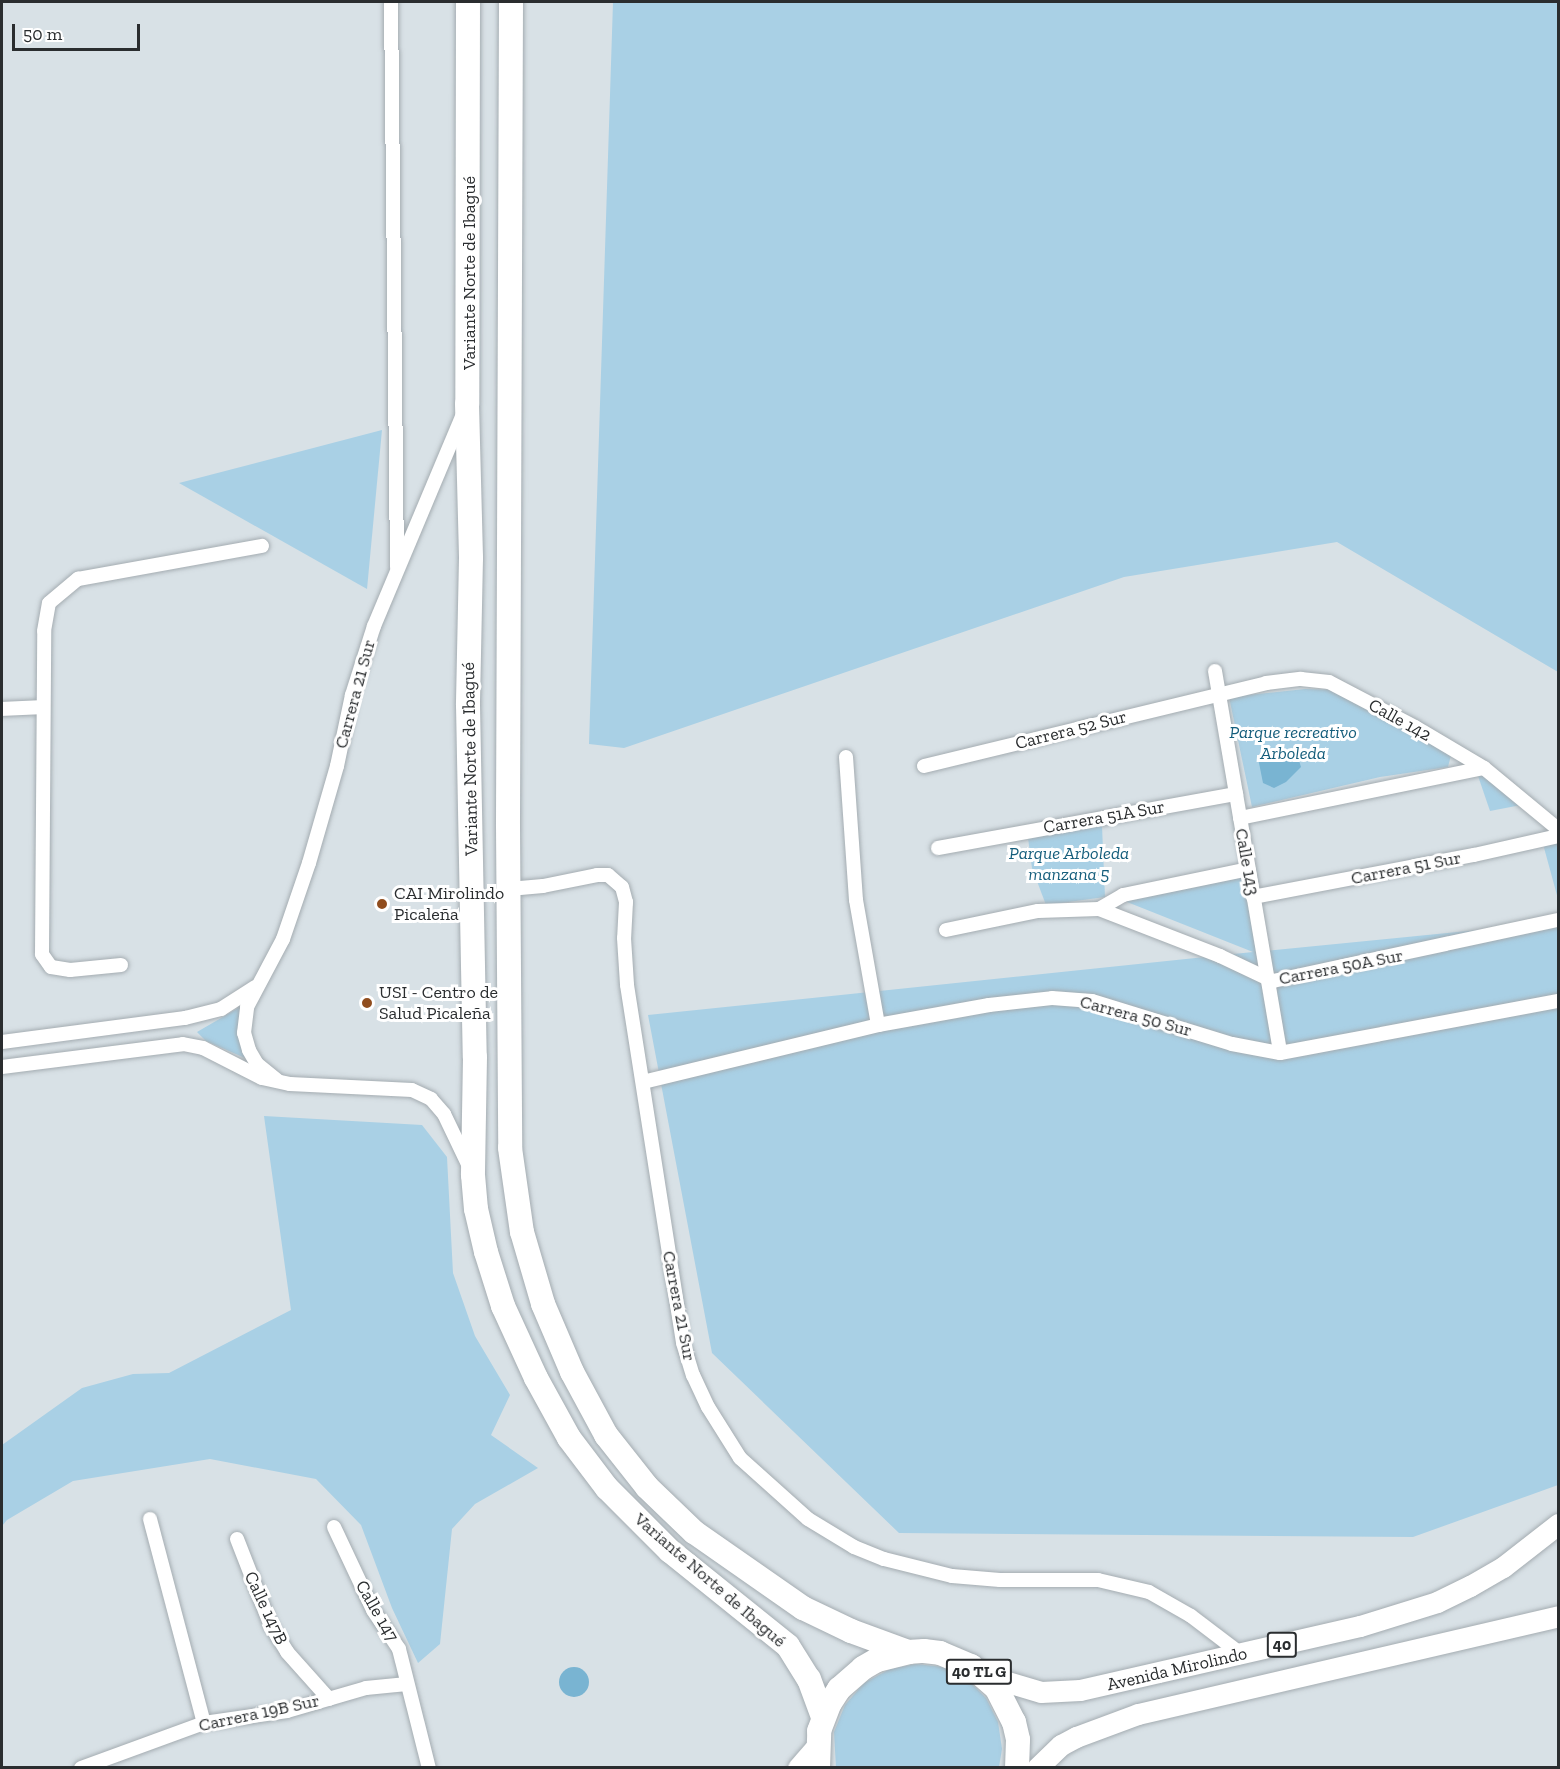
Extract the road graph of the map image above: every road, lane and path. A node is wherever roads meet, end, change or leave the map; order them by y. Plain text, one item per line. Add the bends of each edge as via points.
1 (391, 2) edge
2 (468, 2) edge
3 (511, 2) edge
4 (467, 404) junction
5 (262, 546) dead end
6 (397, 572) junction
7 (1215, 671) dead end
8 (1219, 695) junction
9 (43, 707) junction
10 (2, 709) edge
11 (846, 757) dead end
12 (924, 766) dead end
13 (1484, 768) junction
14 (1236, 794) junction
15 (1240, 818) junction
16 (1558, 829) edge
17 (1558, 836) edge
18 (938, 848) dead end
19 (1248, 868) junction
20 (508, 889) junction
21 (1253, 897) junction
22 (1099, 909) junction
23 (1558, 920) edge
24 (946, 930) dead end
25 (121, 965) dead end
26 (1268, 980) junction
27 (255, 987) junction
28 (1558, 1001) edge
29 (185, 1018) junction
30 (878, 1025) junction
31 (2, 1042) edge
32 (183, 1044) junction
33 (1280, 1053) junction
34 (2, 1067) edge
35 (278, 1082) junction
36 (643, 1082) junction
37 (473, 1174) junction
38 (150, 1519) dead end
39 (1558, 1524) edge
40 (334, 1527) dead end
41 (237, 1539) dead end
42 (1558, 1616) edge
43 (908, 1652) junction
44 (1241, 1654) junction
45 (984, 1675) junction
46 (406, 1684) junction
47 (329, 1698) junction
48 (823, 1717) junction
49 (204, 1723) junction
50 (818, 1757) edge
51 (90, 1766) edge
52 (429, 1767) edge
53 (798, 1767) edge
54 (1017, 1767) edge
55 (1037, 1767) edge

1 - 6 street
2 - 4 highway, Variante Norte de Ibagué
3 - 20 highway, Variante Norte de Ibagué / 40 TL G
4 - 6 street, Carrera 21 Sur
4 - 37 highway, Variante Norte de Ibagué
5 - 9 street via 78,579 63,589 49,603 44,631
6 - 27 street, Carrera 21 Sur via 374,626 352,695 337,766 287,928
7 - 8 street, Calle 143
8 - 12 street, Carrera 52 Sur
8 - 13 street, Calle 142 via 1289,680 1329,682
8 - 14 street, Calle 143
9 - 10 street
9 - 25 street via 42,954 51,966 70,970
11 - 30 street via 856,900
13 - 15 street
13 - 16 street, Calle 142
14 - 15 street, Calle 143
14 - 18 street, Carrera 51A Sur
15 - 19 street, Calle 143
17 - 21 street, Carrera 51 Sur
19 - 21 street, Calle 143
19 - 22 street via 1123,895
20 - 36 street, Carrera 21 Sur via 597,875 608,875 622,887 626,902 627,985
20 - 43 highway, Variante Norte de Ibagué / 40 TL G via 512,1159 522,1232 543,1304 572,1372 606,1435 647,1487 694,1532 803,1608
21 - 26 street, Calle 143
22 - 24 street via 1038,911
22 - 26 street, Carrera 50A Sur via 1220,956
23 - 26 street, Carrera 50A Sur
26 - 33 street, Calle 143
27 - 29 street, Carrera 21 Sur via 221,1009
27 - 35 street, Carrera 21 Sur via 247,1007 244,1033 257,1064
28 - 33 street, Carrera 50 Sur
29 - 31 street, Carrera 21 Sur
29 - 32 street
30 - 33 street, Carrera 50 Sur via 1052,998 1092,1001 1232,1044
30 - 36 street, Carrera 50 Sur
32 - 34 street
32 - 35 street via 203,1048
35 - 37 street via 412,1090 431,1099 444,1114
36 - 44 street, Carrera 21 Sur via 683,1343 693,1375 722,1431 758,1476 808,1519 854,1547 917,1570 952,1576 1098,1580 1149,1592 1191,1616
37 - 48 highway, Variante Norte de Ibagué via 476,1209 503,1306 569,1438 607,1488 670,1551 788,1646 808,1679
38 - 49 street
39 - 44 main road, Avenida Mirolindo / 40 via 1503,1567 1437,1602 1360,1626
40 - 46 street, Calle 147 via 373,1610 399,1649
41 - 47 street, Calle 147B via 271,1626 286,1652
42 - 55 main road, Avenida Mirolindo / 40 via 1138,1714 1076,1737
43 - 45 highway, 40 TL G via 948,1656
43 - 48 highway, 40 TL G via 877,1660 857,1673 839,1689
44 - 45 main road, Avenida Mirolindo / 40 via 1060,1692 1041,1692
45 - 54 highway, 40 TL G via 1007,1704 1014,1722
46 - 47 street, Carrera 19B Sur via 366,1688
46 - 52 street, Calle 147
47 - 49 street, Carrera 19B Sur via 287,1711
48 - 50 highway, 40 TL G
49 - 51 street, Carrera 19B Sur
50 - 53 main road

